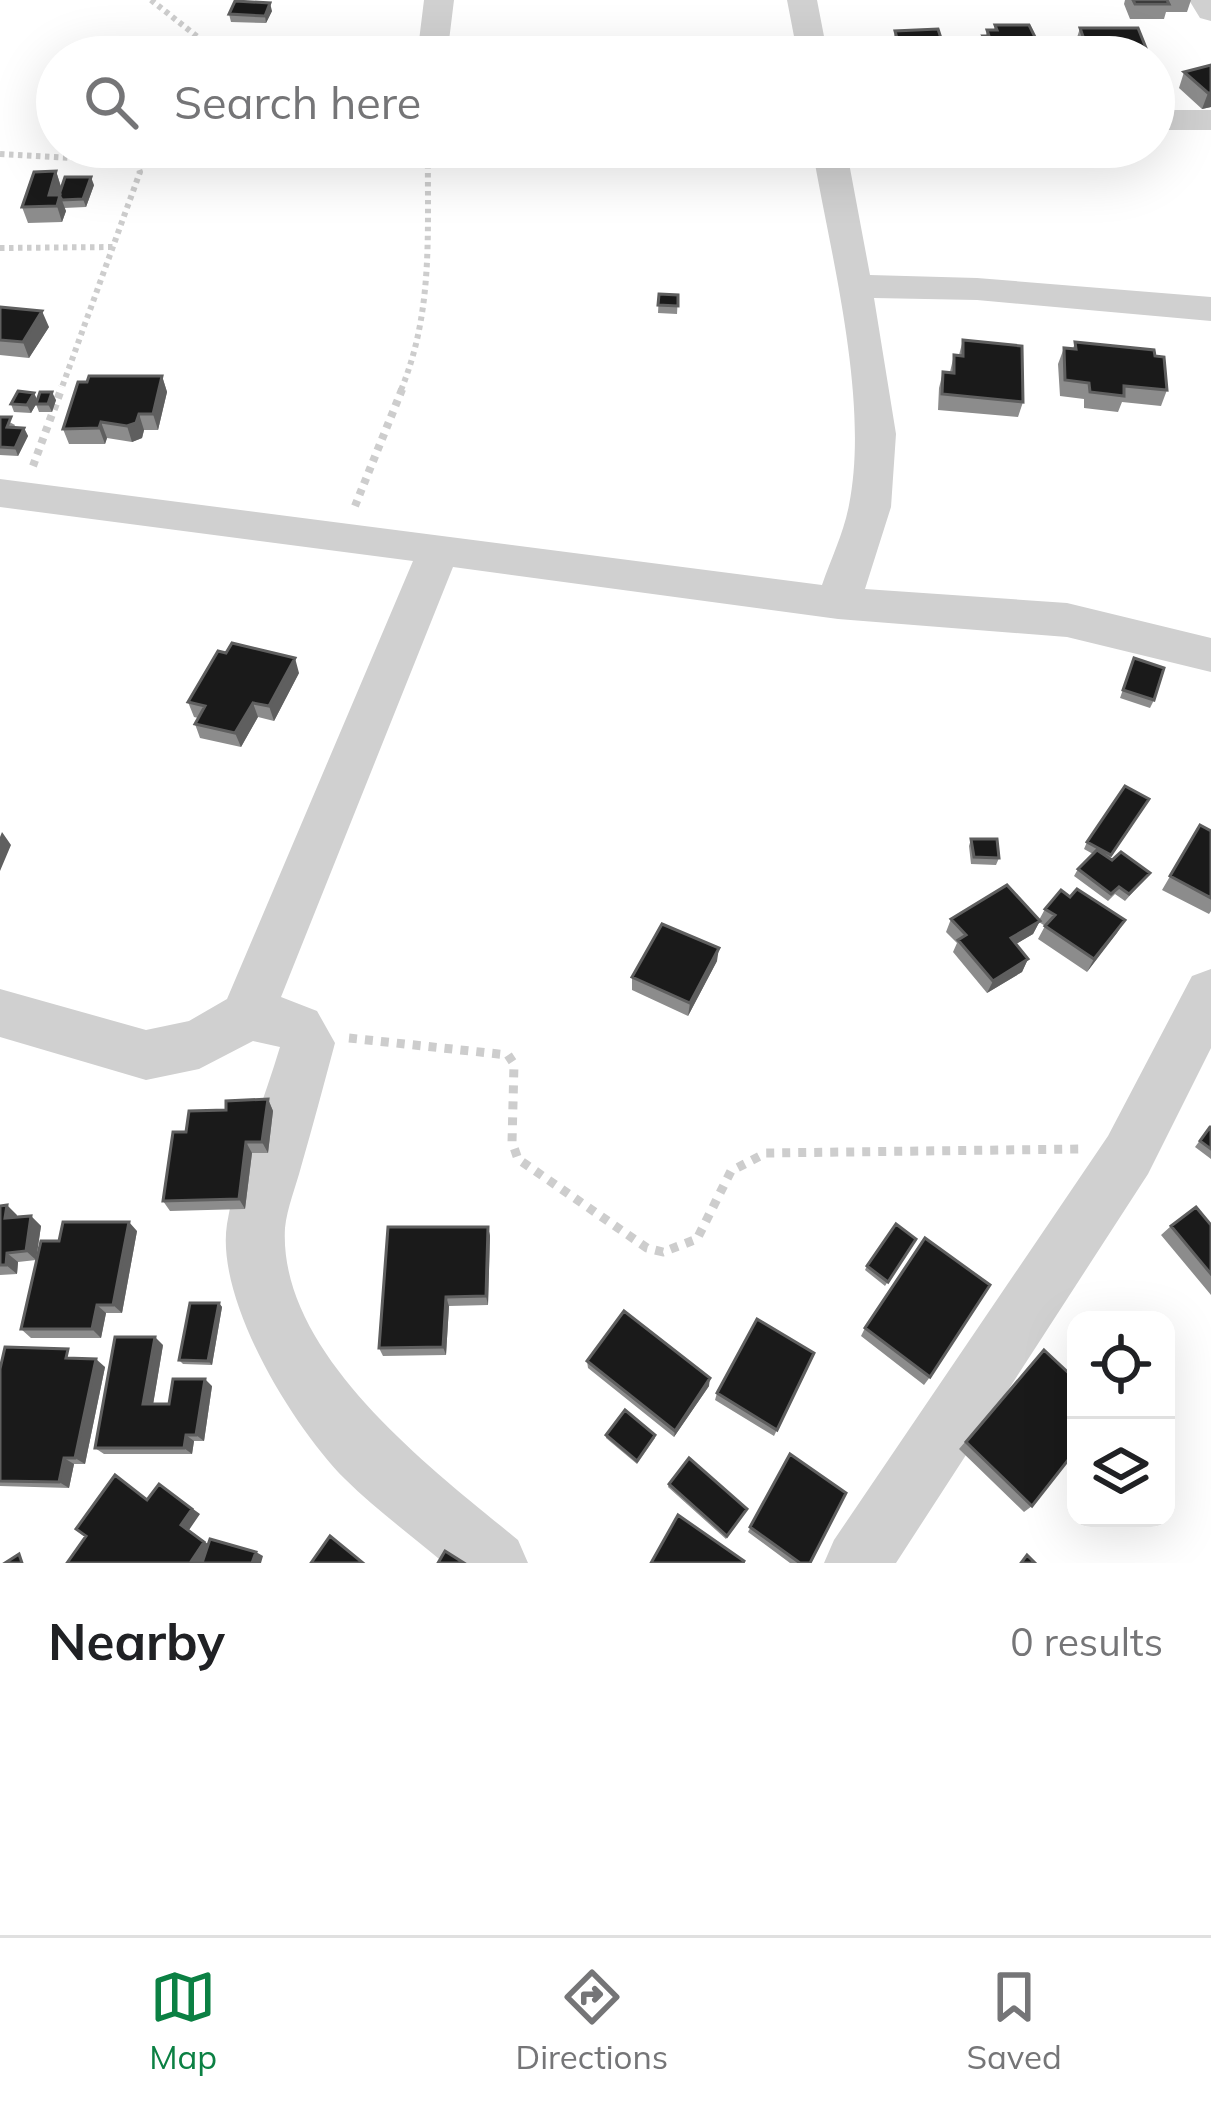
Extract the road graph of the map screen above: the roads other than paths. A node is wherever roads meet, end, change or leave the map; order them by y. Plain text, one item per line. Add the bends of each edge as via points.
1 (440, 0) edge
2 (802, 0) edge
3 (1204, 0) edge
4 (1211, 12) edge
5 (435, 36) edge
6 (809, 36) edge
7 (1211, 119) edge
8 (1175, 120) edge
9 (833, 168) edge
10 (852, 286) junction
11 (1211, 309) edge
12 (11, 494) edge
13 (438, 552) junction
14 (838, 603) junction
15 (1211, 655) edge
16 (1211, 993) edge
17 (0, 1013) edge
18 (247, 1016) junction
19 (495, 1563) edge
20 (857, 1563) edge

1 - 5 street
2 - 6 street
3 - 4 street
7 - 8 street
9 - 10 street
10 - 11 street
10 - 14 street via 871,381 875,470
12 - 13 street
13 - 14 street
13 - 18 street
14 - 15 street via 1067,620
16 - 20 street via 1132,1148
17 - 18 street via 146,1055 199,1044
18 - 19 street via 306,1034 254,1241 270,1307 310,1382 367,1455

